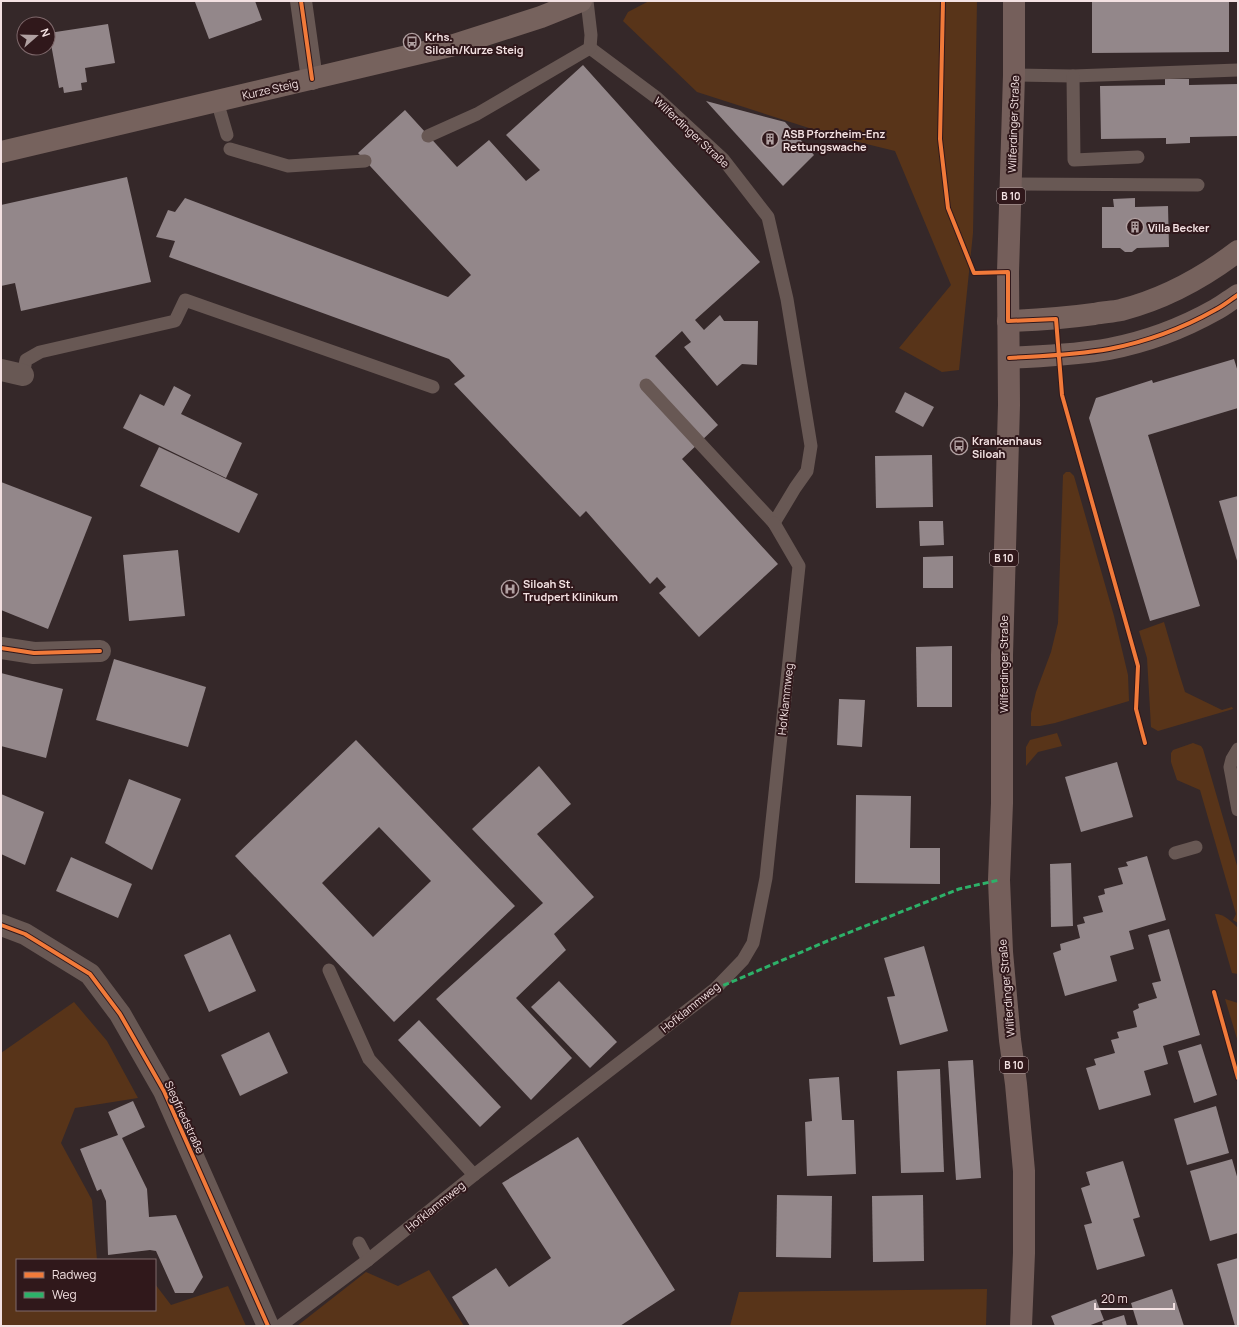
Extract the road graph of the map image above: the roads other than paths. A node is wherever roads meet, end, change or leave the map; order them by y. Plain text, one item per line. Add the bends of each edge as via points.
1 (301, 1) edge
2 (581, 1) edge
3 (587, 1) edge
4 (1014, 1) edge
5 (590, 48) junction
6 (1238, 70) edge
7 (1014, 75) junction
8 (1073, 76) junction
9 (312, 79) junction
10 (218, 101) junction
11 (227, 135) dead end
12 (428, 136) dead end
13 (230, 149) dead end
14 (1, 152) edge
15 (1138, 157) dead end
16 (365, 161) dead end
17 (1011, 184) junction
18 (1198, 185) dead end
19 (1238, 251) edge
20 (1238, 295) edge
21 (1008, 322) junction
22 (1009, 358) junction
23 (1, 370) edge
24 (23, 375) joint
25 (646, 385) dead end
26 (433, 387) dead end
27 (774, 523) junction
28 (1, 648) edge
29 (100, 651) dead end
30 (1238, 749) edge
31 (1238, 810) edge
32 (1196, 847) dead end
33 (1175, 853) dead end
34 (1, 925) edge
35 (329, 970) dead end
36 (474, 1176) junction
37 (359, 1243) dead end
38 (368, 1260) junction
39 (268, 1326) edge
40 (280, 1326) edge
41 (1021, 1326) edge

1 - 9 street
2 - 9 main road, Kurze Steig via 541,17 454,45
3 - 5 lane
4 - 7 main road, Wilferdinger Straße / B 10
5 - 12 lane via 477,114
5 - 27 lane, Wilferdinger Straße via 657,98 723,159 768,217 787,299 811,446 807,471
6 - 8 lane
7 - 8 lane
7 - 17 main road, Wilferdinger Straße / B 10
8 - 15 lane via 1074,160
9 - 10 main road, Kurze Steig
10 - 11 lane
10 - 14 main road, Kurze Steig
13 - 16 lane via 288,166
17 - 18 lane
17 - 21 main road, Wilferdinger Straße / B 10
19 - 21 main road via 1192,282 1121,310 1056,319
20 - 22 main road via 1184,325 1110,349 1058,356
21 - 22 main road, Wilferdinger Straße / B 10
22 - 41 main road, Wilferdinger Straße / B 10 via 999,880 1002,952 1024,1171
23 - 24 street
24 - 26 lane via 26,360 40,352 175,321 185,300
25 - 27 lane, Hofklammweg
27 - 36 lane, Hofklammweg via 799,566 766,878 753,942 743,960 715,989
28 - 29 street via 34,653
30 - 31 lane via 1230,767
32 - 33 lane
34 - 39 street, Siegfriedstraße via 25,934 90,974 120,1014 164,1090
35 - 36 lane via 369,1059
36 - 38 lane, Hofklammweg
37 - 38 lane
38 - 40 lane, Hofklammweg

